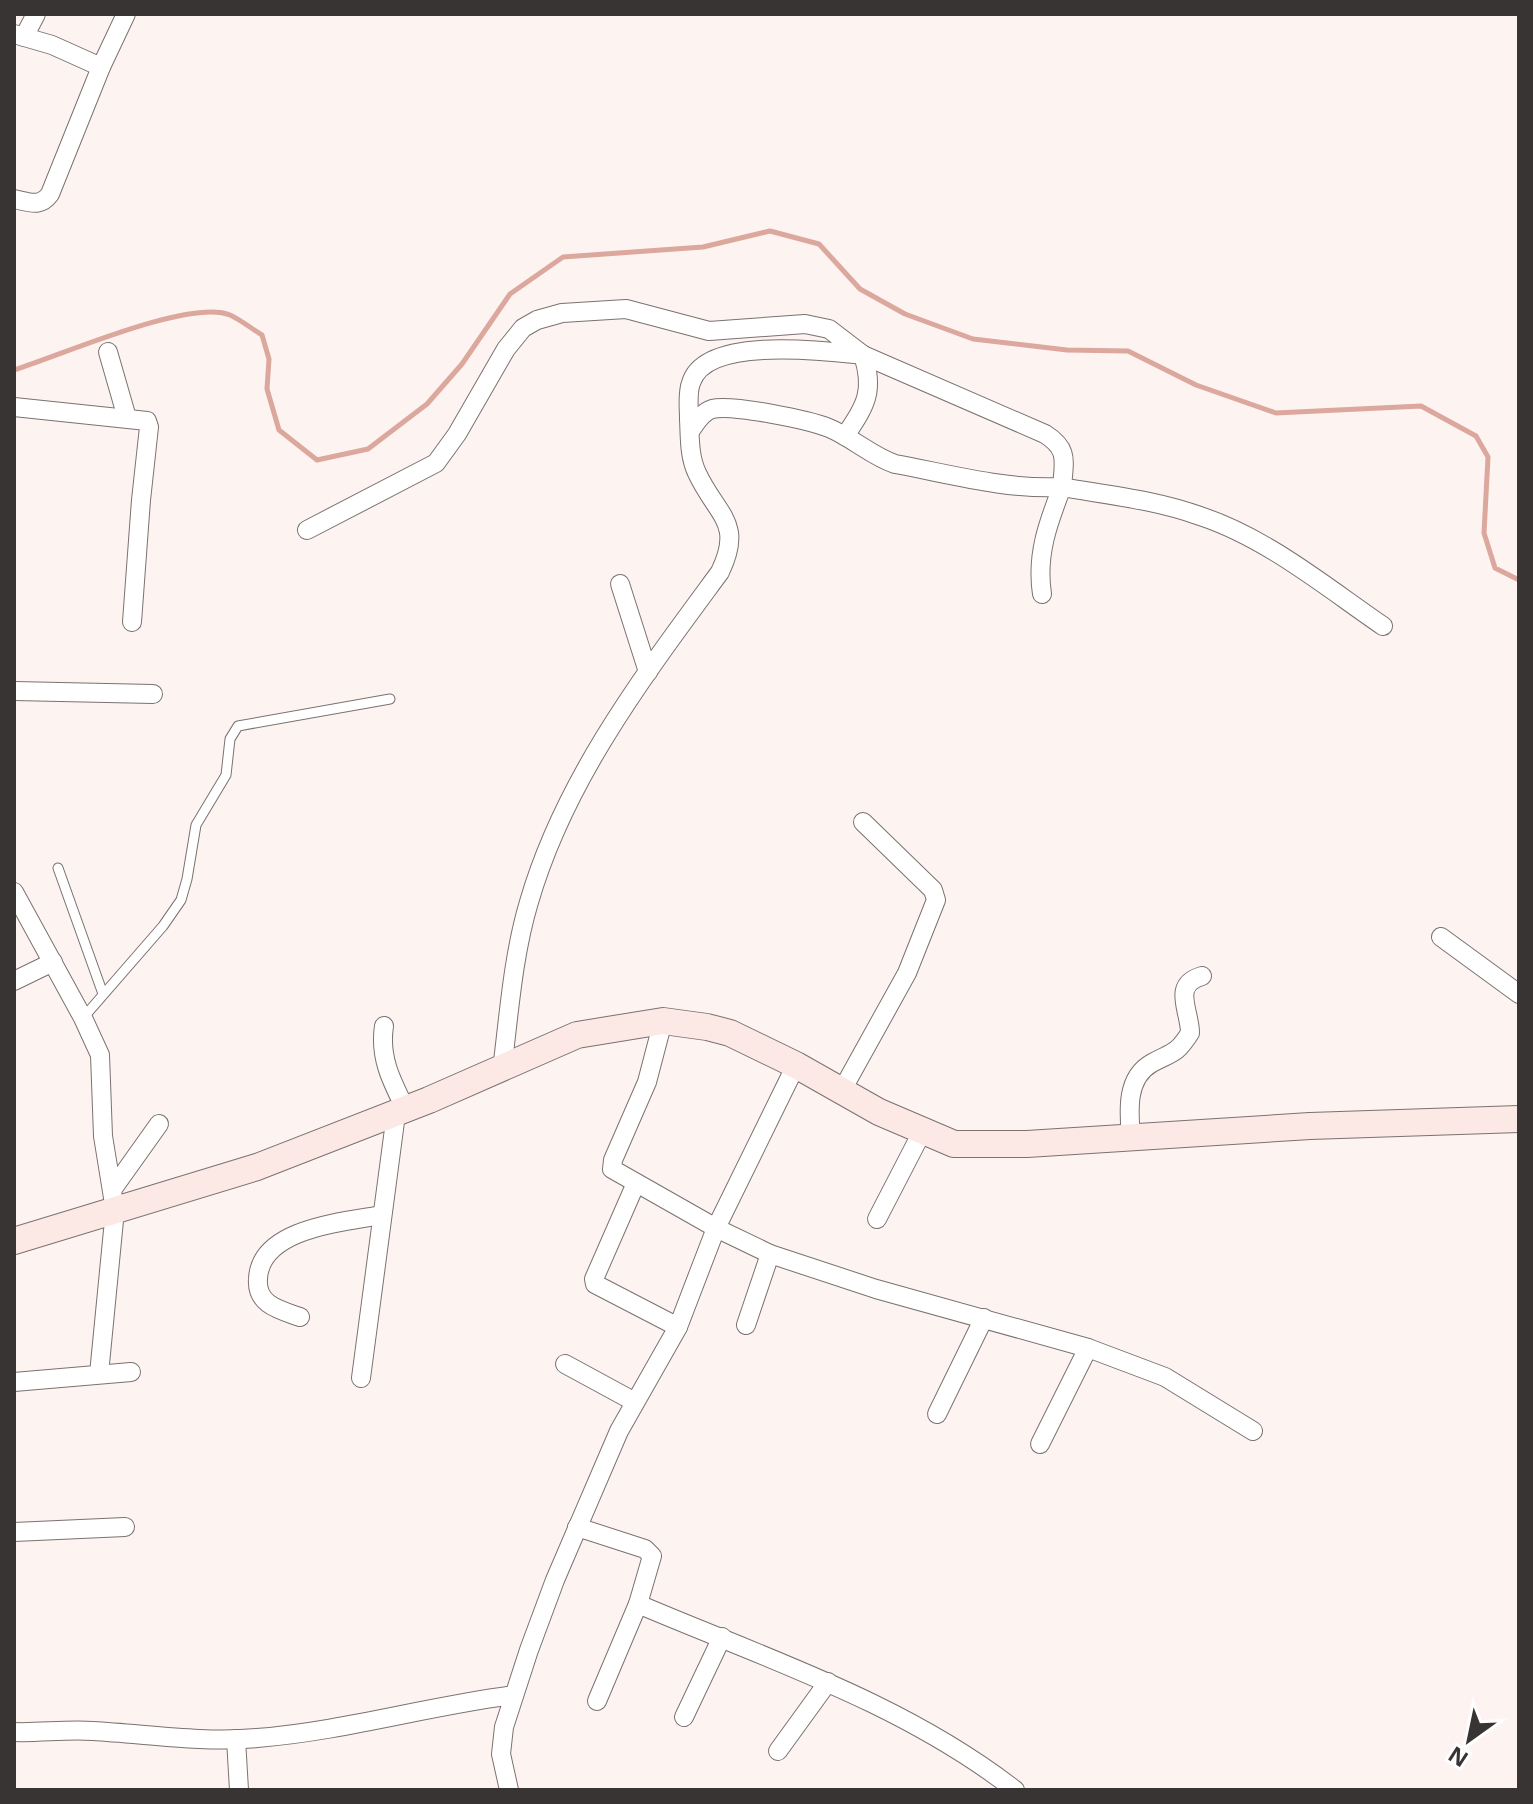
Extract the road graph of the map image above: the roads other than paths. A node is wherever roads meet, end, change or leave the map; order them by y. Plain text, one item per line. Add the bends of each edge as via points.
1 (36, 14) edge
2 (126, 14) edge
3 (19, 35) edge
4 (101, 67) junction
5 (14, 199) edge
6 (108, 352) dead end
7 (863, 355) junction
8 (14, 407) edge
9 (127, 418) junction
10 (690, 431) junction
11 (845, 436) junction
12 (1062, 487) junction
13 (307, 530) dead end
14 (620, 584) dead end
15 (1042, 594) dead end
16 (132, 622) dead end
17 (1383, 626) dead end
18 (648, 672) junction
19 (14, 691) edge
20 (153, 694) dead end
21 (390, 699) dead end
22 (863, 822) dead end
23 (58, 868) dead end
24 (14, 892) edge
25 (1441, 937) dead end
26 (53, 962) junction
27 (1202, 976) dead end
28 (14, 981) edge
29 (103, 994) junction
30 (1519, 994) edge
31 (83, 1018) junction
32 (663, 1021) junction
33 (384, 1026) dead end
34 (796, 1065) junction
35 (502, 1070) junction
36 (841, 1092) junction
37 (401, 1112) junction
38 (1519, 1119) edge
39 (159, 1124) dead end
40 (922, 1132) junction
41 (1131, 1138) junction
42 (636, 1183) junction
43 (114, 1200) junction
44 (382, 1215) junction
45 (877, 1219) dead end
46 (716, 1228) junction
47 (14, 1241) edge
48 (770, 1254) junction
49 (300, 1317) dead end
50 (984, 1318) junction
51 (746, 1325) dead end
52 (678, 1327) junction
53 (1088, 1348) junction
54 (565, 1364) dead end
55 (131, 1372) dead end
56 (99, 1374) junction
57 (361, 1378) dead end
58 (14, 1382) edge
59 (635, 1402) junction
60 (937, 1414) dead end
61 (1253, 1431) dead end
62 (1040, 1444) dead end
63 (125, 1527) dead end
64 (577, 1527) junction
65 (14, 1532) edge
66 (638, 1604) junction
67 (722, 1637) junction
68 (828, 1682) junction
69 (514, 1695) junction
70 (597, 1701) dead end
71 (684, 1717) dead end
72 (14, 1732) edge
73 (236, 1739) junction
74 (778, 1751) dead end
75 (239, 1790) edge
76 (509, 1790) edge
77 (1015, 1790) edge

1 - 3 street
2 - 4 street
3 - 4 street
4 - 5 street via 50,194 37,204
6 - 9 street
7 - 10 street via 775,348 709,363 691,382
7 - 11 street via 869,375 866,402
7 - 12 street via 1057,442 1063,450
7 - 13 street via 829,329 805,324 709,331 626,309 537,320 506,349 436,463
8 - 9 street
9 - 16 street via 147,421 149,427
10 - 11 street via 704,413 725,408 812,423
10 - 18 street via 697,472 728,523 729,553
11 - 12 street via 895,464 989,482
12 - 15 street via 1045,532 1038,572
12 - 17 street via 1201,516 1278,555
14 - 18 street
18 - 35 street via 575,790 529,900
19 - 20 street
21 - 29 lane via 238,726 230,739 226,775 196,825 181,900
22 - 36 street via 933,890 936,900 907,973
23 - 29 lane
24 - 26 street
25 - 30 street
26 - 28 street
26 - 31 street
27 - 41 street via 1182,993 1190,1033 1174,1054 1147,1065 1132,1090
29 - 31 lane
31 - 43 street via 100,1055 103,1136
32 - 34 street via 730,1033
32 - 35 street via 577,1035
32 - 42 street via 647,1082 611,1165
33 - 37 street via 383,1055
34 - 36 street
34 - 46 street
35 - 37 street
36 - 40 street
37 - 43 street via 257,1167
37 - 44 street
38 - 41 street
39 - 43 street
40 - 41 street via 966,1146
40 - 45 street
42 - 46 street
42 - 52 street via 595,1284
43 - 47 street
43 - 56 street
44 - 49 street via 294,1235 264,1256 257,1284 261,1298
44 - 57 street
46 - 48 street
46 - 52 street
48 - 50 street
48 - 51 street
50 - 53 street
50 - 60 street
52 - 59 street
53 - 61 street via 1165,1377
53 - 62 street
54 - 59 street
55 - 56 street
56 - 58 street
59 - 64 street
63 - 65 street
64 - 66 street via 645,1549 652,1556
64 - 69 street
66 - 67 street
66 - 70 street
67 - 68 street
67 - 71 street
68 - 74 street
68 - 77 street via 938,1736
69 - 73 street via 352,1726
69 - 76 street via 501,1743
72 - 73 street via 88,1730
73 - 75 street

